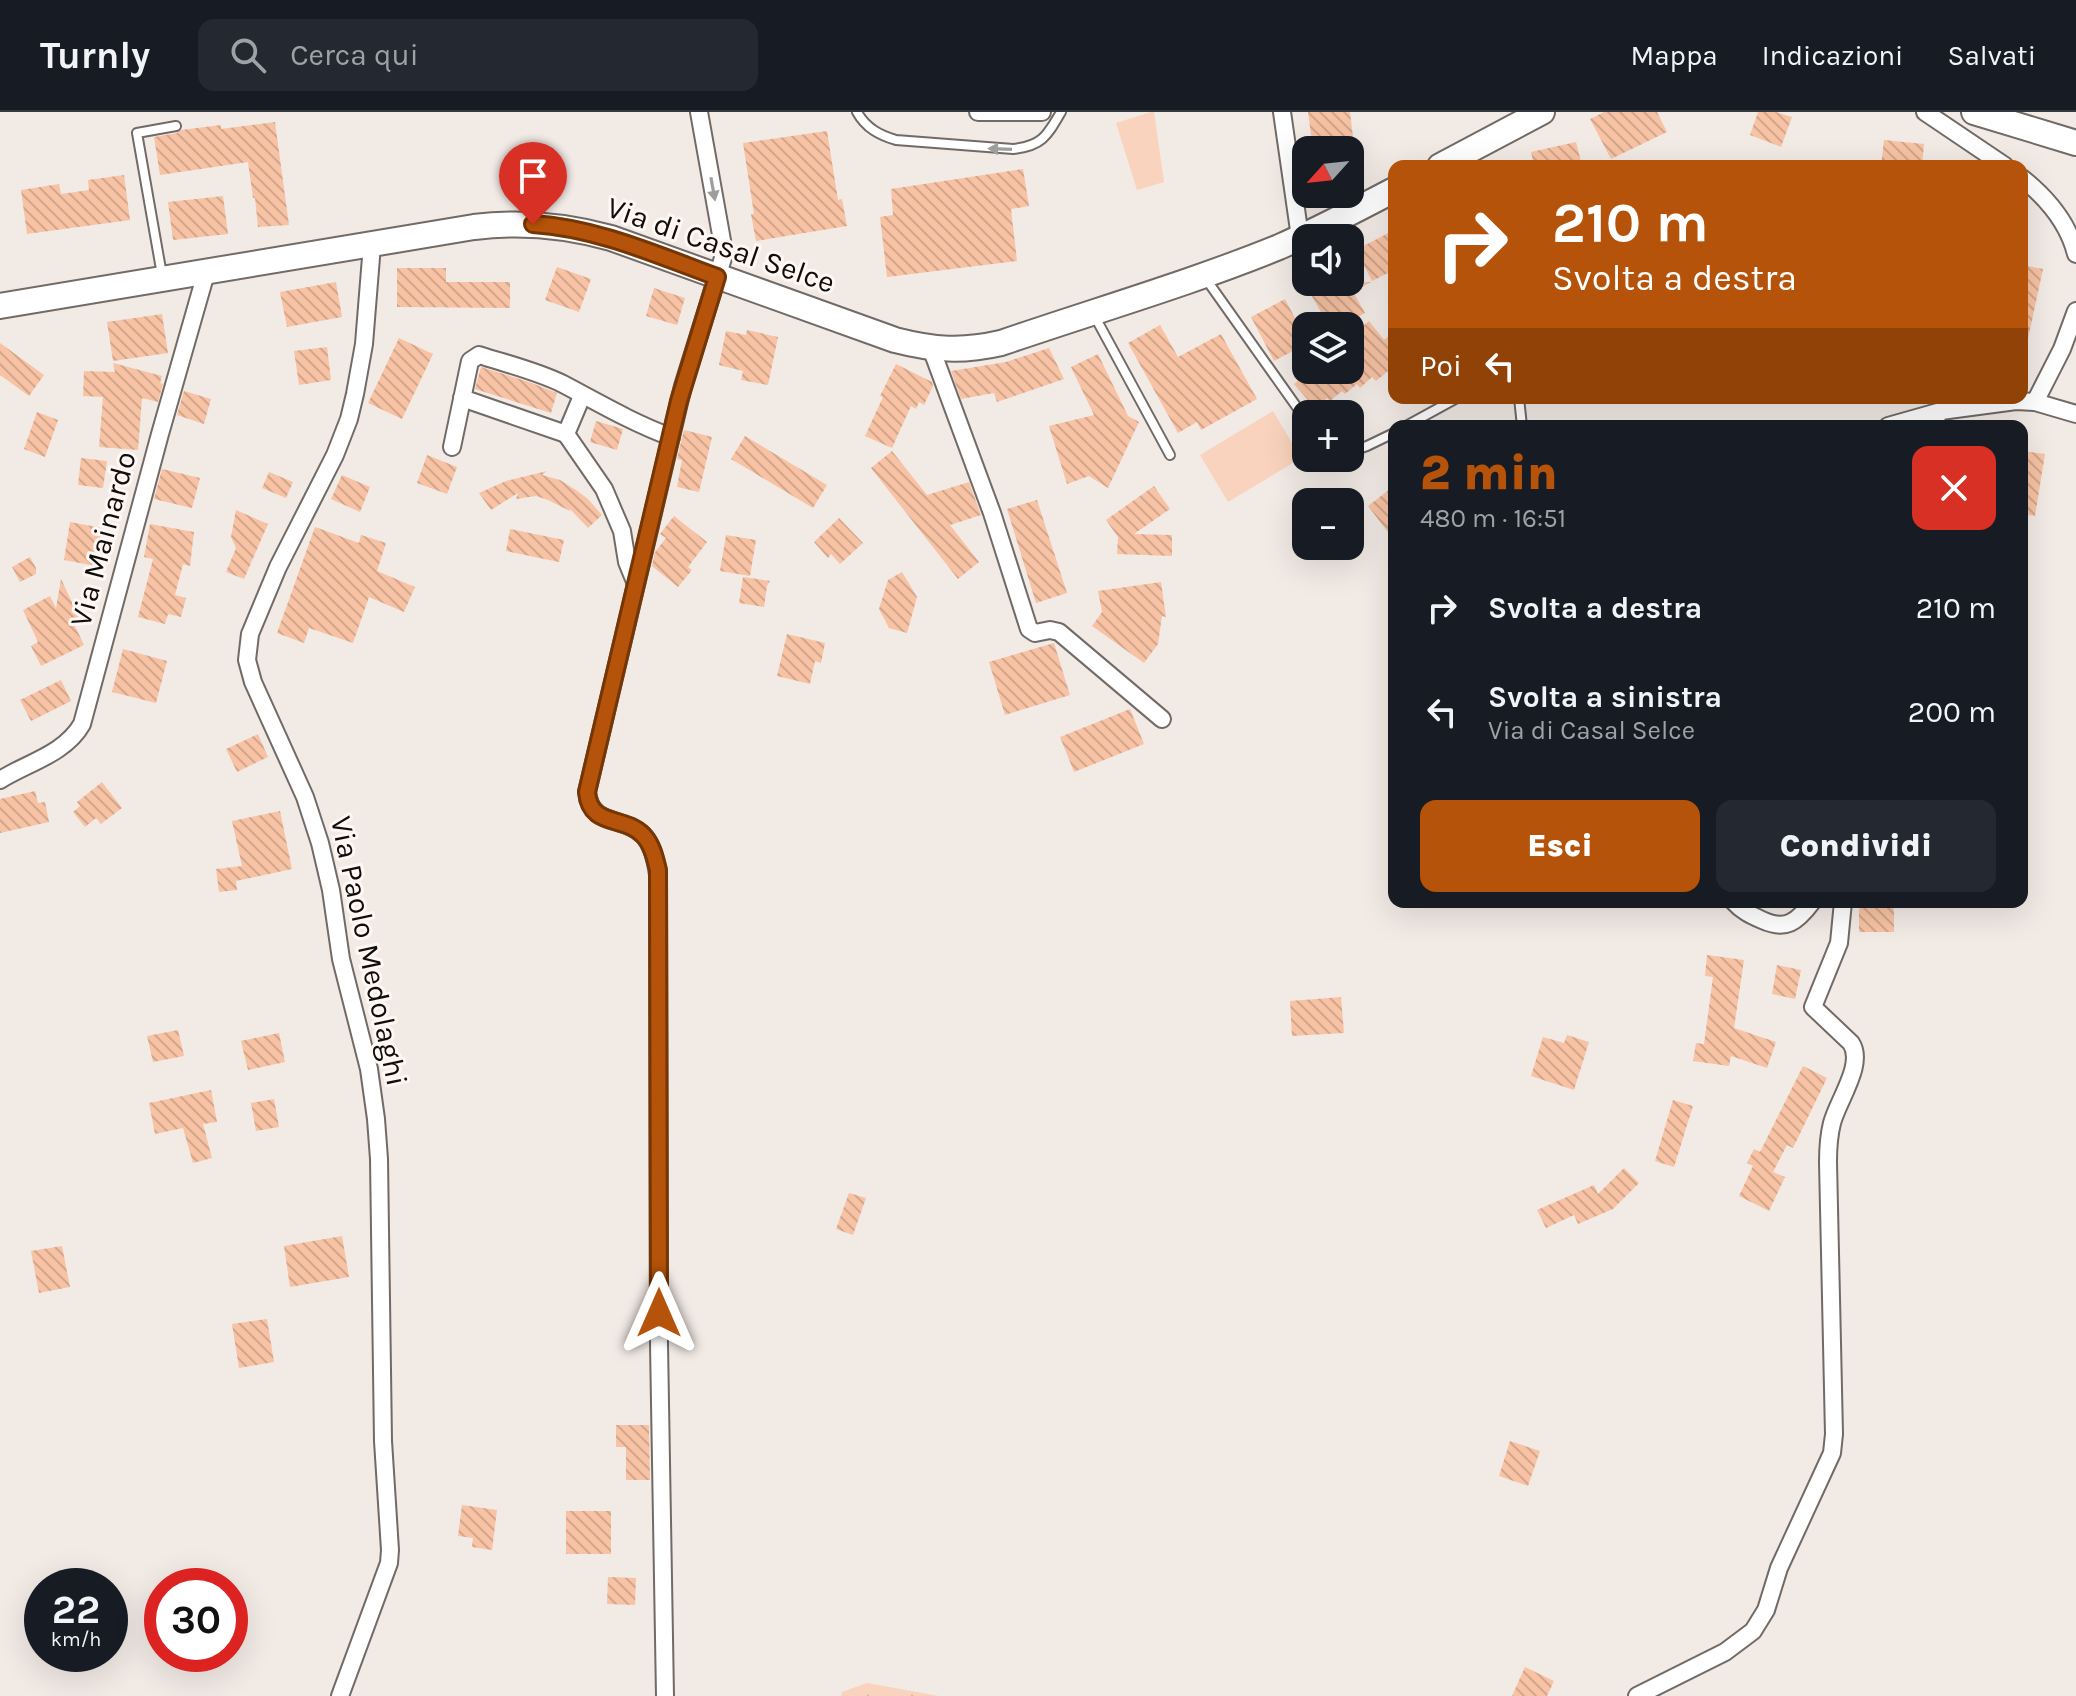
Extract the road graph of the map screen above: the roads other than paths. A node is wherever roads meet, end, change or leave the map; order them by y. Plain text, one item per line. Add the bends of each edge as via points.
1 (699, 112) edge
2 (857, 112) edge
3 (978, 112) edge
4 (1042, 112) edge
5 (1061, 112) edge
6 (1282, 112) edge
7 (1542, 112) edge
8 (1925, 112) edge
9 (1974, 112) edge
10 (176, 126) dead end
11 (2076, 143) edge
12 (1451, 160) edge
13 (1996, 160) edge
14 (2028, 182) edge
15 (1388, 193) edge
16 (1298, 224) edge
17 (1326, 224) edge
18 (1292, 240) edge
19 (372, 245) junction
20 (2076, 254) edge
21 (206, 273) junction
22 (1203, 275) junction
23 (717, 277) junction
24 (163, 280) junction
25 (0, 306) edge
26 (2076, 311) edge
27 (1092, 312) junction
28 (931, 348) junction
29 (582, 396) junction
30 (462, 398) junction
31 (1292, 400) edge
32 (2028, 402) edge
33 (2035, 402) junction
34 (1446, 404) edge
35 (1994, 404) edge
36 (1941, 411) junction
37 (2076, 414) edge
38 (1417, 420) edge
39 (1909, 420) edge
40 (1934, 420) edge
41 (566, 434) junction
42 (1388, 436) edge
43 (671, 437) junction
44 (452, 447) dead end
45 (1364, 447) edge
46 (1170, 455) dead end
47 (636, 584) junction
48 (1162, 719) dead end
49 (0, 780) edge
50 (1742, 908) edge
51 (1807, 908) edge
52 (1842, 908) edge
53 (340, 1696) edge
54 (665, 1696) edge
55 (1637, 1696) edge

1 -> 23 street via 723,246
5 -> 2 lane via 1040,142 1013,149 896,140 869,128
3 - 4 street
6 - 16 street
7 - 12 main road
8 - 13 street
9 - 11 main road
10 - 24 lane via 137,133
14 - 20 street via 2054,209
15 - 17 main road, Via di Casal Selce
18 - 22 main road, Via di Casal Selce
19 - 21 main road, Via di Casal Selce
19 - 23 main road, Via di Casal Selce via 487,226 548,225 611,238
19 - 53 street, Via Paolo Medolaghi via 364,344 349,419 278,567 250,634 247,660 320,843 376,1119 390,1550
21 - 24 main road, Via di Casal Selce
21 - 49 street, Via Mainardo via 82,724 62,746
22 - 27 main road, Via di Casal Selce
22 - 31 lane
23 - 28 main road, Via di Casal Selce via 884,337
23 - 43 street
24 - 25 main road, Via di Casal Selce
26 - 33 street
27 - 28 main road, Via di Casal Selce via 986,346
27 - 46 lane
28 - 48 street via 1029,629 1059,632
29 - 30 street via 479,355 470,361
29 - 41 street
29 - 43 street
30 - 41 street
30 - 44 street
32 - 33 street
33 - 37 street
34 - 38 lane
35 - 36 street
36 - 39 street
36 - 40 street
41 - 47 street via 604,489
42 - 45 lane
43 - 47 street
47 - 54 street via 587,792 600,816 642,834 652,849 659,879
50 - 51 street via 1779,925 1797,919
52 - 55 street via 1839,943 1813,1007 1854,1046 1856,1056 1833,1122 1828,1162 1832,1453 1753,1631 1725,1652

